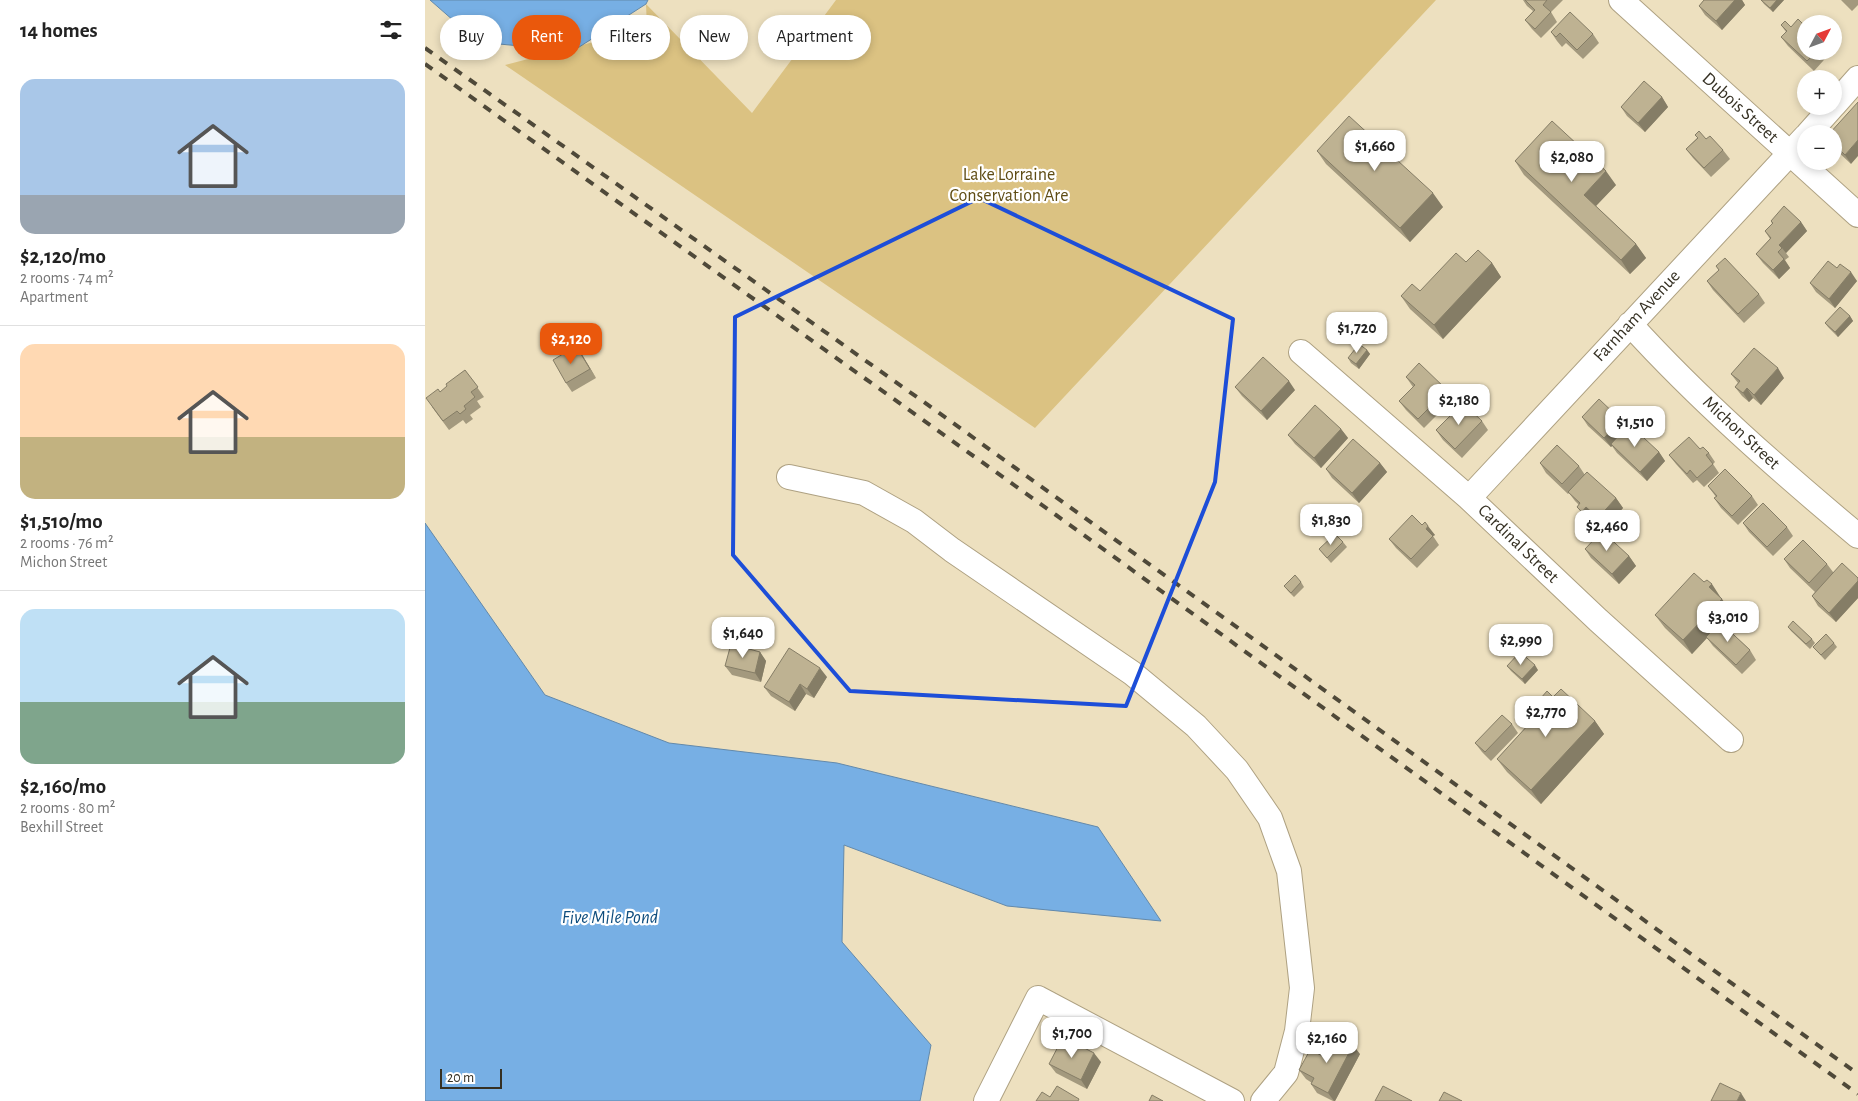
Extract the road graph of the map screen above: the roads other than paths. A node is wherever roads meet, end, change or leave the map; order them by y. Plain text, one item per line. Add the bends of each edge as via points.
1 (1621, 0) edge
2 (1858, 78) edge
3 (1842, 96) edge
4 (1825, 115) edge
5 (1816, 125) edge
6 (1797, 146) edge
7 (1790, 154) junction
8 (1858, 215) edge
9 (1630, 324) junction
10 (1301, 352) dead end
11 (789, 477) dead end
12 (1469, 498) junction
13 (1858, 536) edge
14 (1731, 740) dead end
15 (986, 1101) edge
16 (1232, 1101) edge
17 (1263, 1101) edge

1 - 7 street, Dubois Street
2 - 3 street, Farnham Avenue
4 - 5 street, Farnham Avenue
6 - 7 street, Farnham Avenue
7 - 8 street, Dubois Street
7 - 9 street, Farnham Avenue
9 - 12 street, Farnham Avenue
9 - 13 street, Michon Street via 1678,375 1806,493
10 - 12 street, Cardinal Street
11 - 17 street via 864,493 914,521 1132,673 1197,726 1237,770 1270,818 1289,871 1302,988 1297,1031 1286,1073
12 - 14 street, Cardinal Street
15 - 16 street via 1039,998

